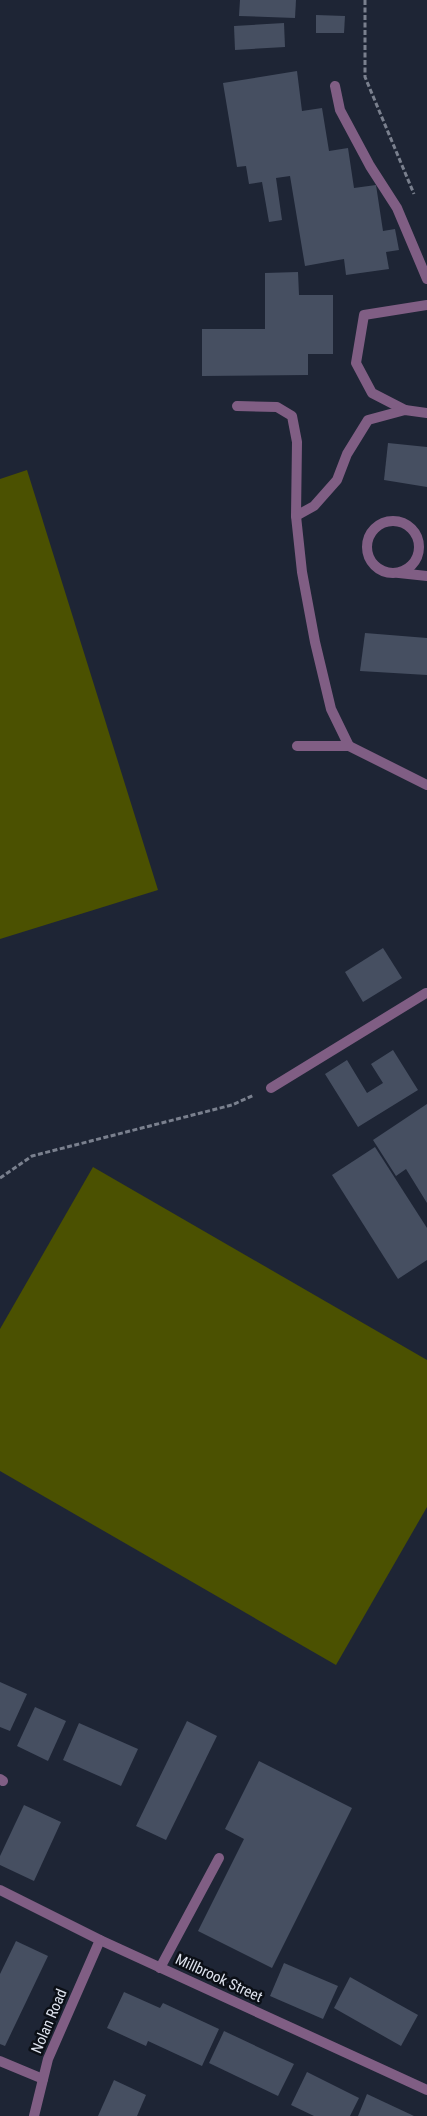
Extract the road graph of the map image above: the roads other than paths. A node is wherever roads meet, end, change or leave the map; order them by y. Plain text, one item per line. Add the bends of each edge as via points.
1 (335, 86) dead end
2 (427, 280) edge
3 (427, 305) edge
4 (237, 406) dead end
5 (405, 410) junction
6 (427, 413) edge
7 (296, 516) junction
8 (398, 573) junction
9 (427, 576) edge
10 (297, 746) dead end
11 (349, 746) junction
12 (427, 785) edge
13 (427, 992) edge
14 (271, 1088) road end
15 (219, 1858) dead end
16 (0, 1890) edge
17 (100, 1940) junction
18 (160, 1968) junction
19 (0, 2061) edge
20 (43, 2079) junction
21 (427, 2090) edge
22 (34, 2116) edge

1 - 2 street via 340,110 397,208
3 - 5 street via 364,315 356,363 372,393
4 - 7 street via 277,408 292,416 297,442
5 - 6 street
5 - 7 street via 368,420 347,454 337,480 314,506
7 - 11 street via 315,642 331,709
8 - 8 street via 406,570 417,558 419,542 404,523 389,521 373,530 367,548 380,570
8 - 9 street
10 - 11 street
11 - 12 street
13 - 14 street
15 - 18 street
16 - 17 street, Millbrook Street
17 - 18 street, Millbrook Street
17 - 20 street, Nolan Road via 48,2059
18 - 21 street, Millbrook Street
19 - 20 street
20 - 22 street, Nolan Road

